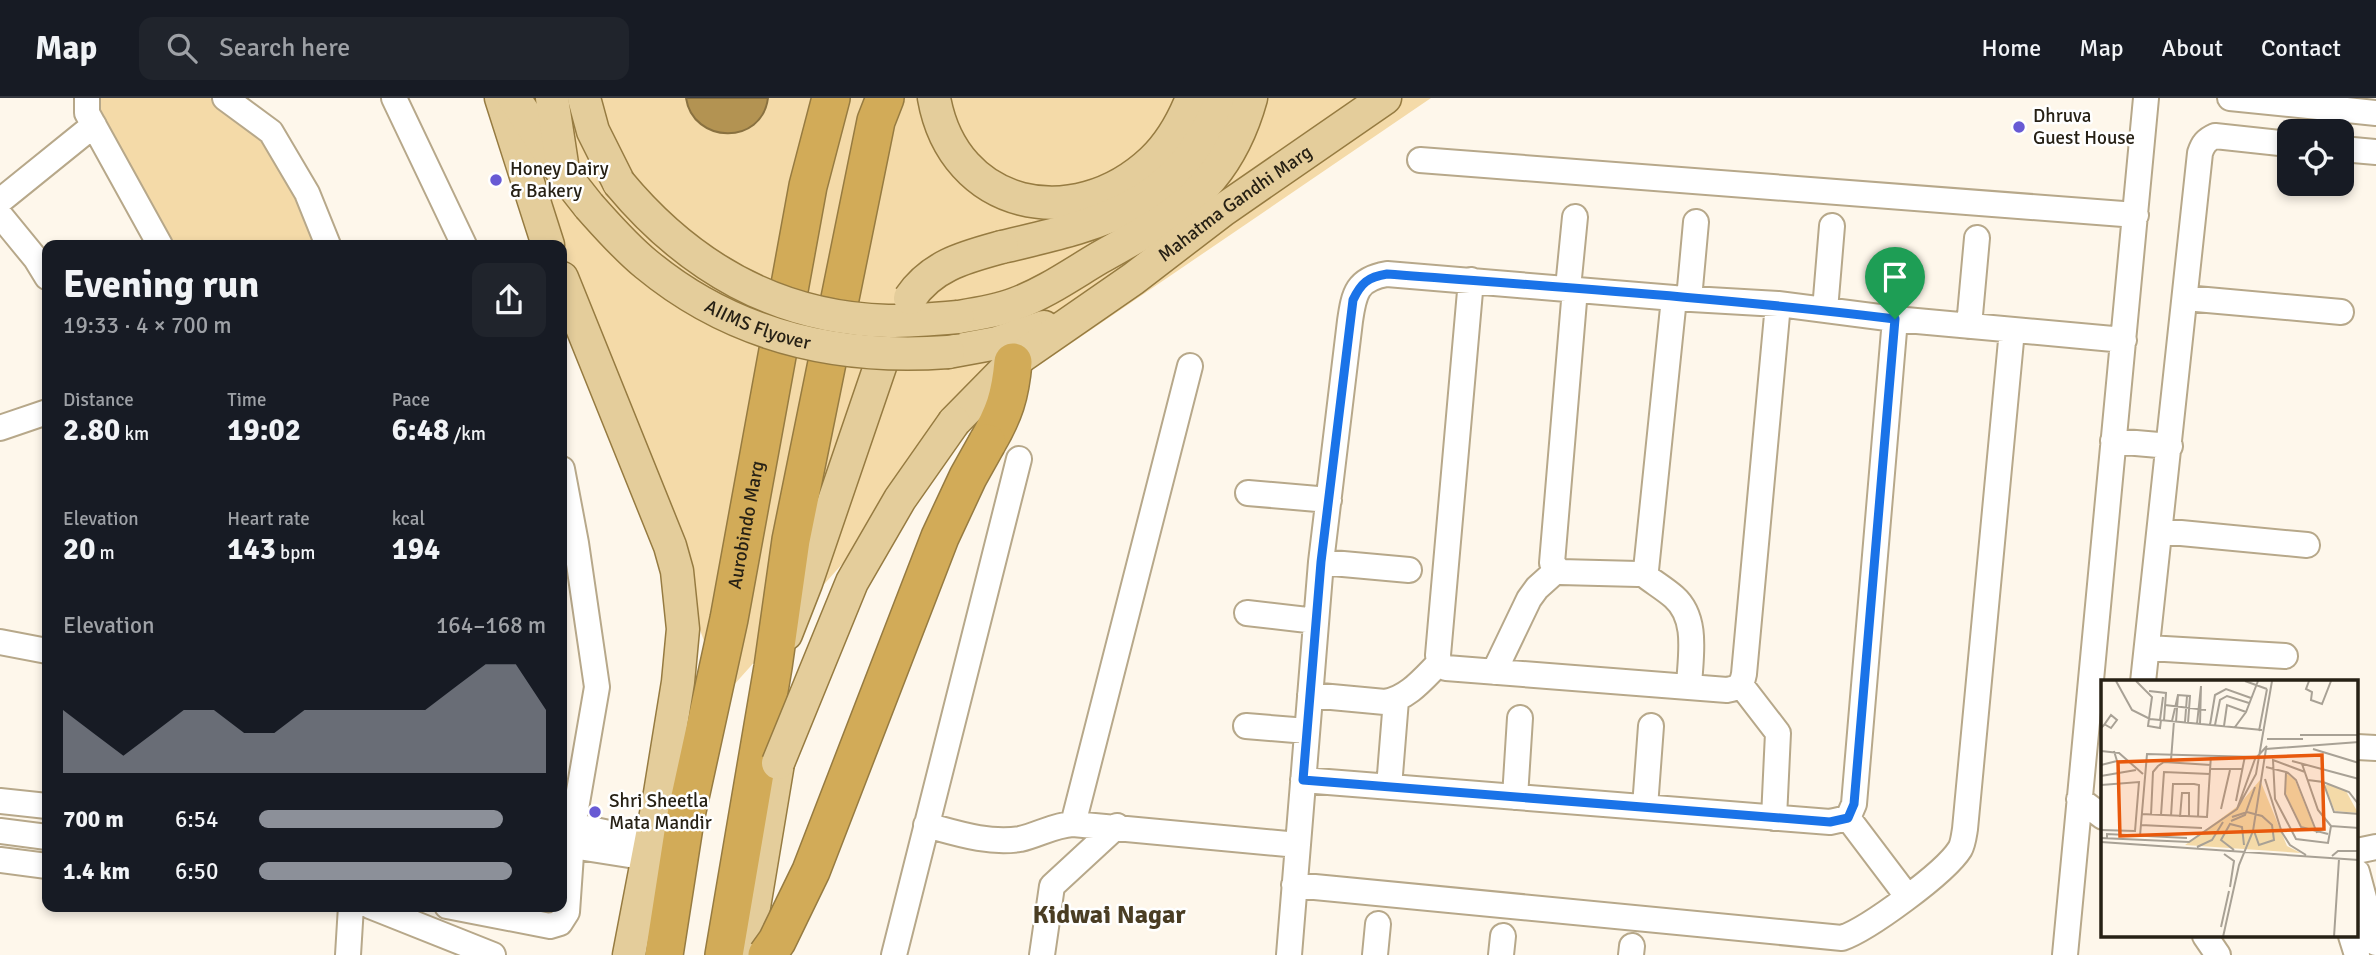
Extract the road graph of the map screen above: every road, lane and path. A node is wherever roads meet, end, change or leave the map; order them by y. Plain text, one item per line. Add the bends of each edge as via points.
1 (87, 98) edge
2 (225, 98) edge
3 (394, 98) edge
4 (501, 98) edge
5 (513, 98) edge
6 (552, 98) edge
7 (584, 98) edge
8 (823, 98) edge
9 (831, 98) edge
10 (886, 98) edge
11 (934, 98) edge
12 (1192, 98) edge
13 (1222, 98) edge
14 (1251, 98) edge
15 (1385, 98) edge
16 (2146, 98) edge
17 (2230, 98) edge
18 (2376, 113) edge
19 (94, 125) junction
20 (2277, 143) edge
21 (2354, 150) edge
22 (2376, 152) edge
23 (1420, 160) dead end
24 (563, 173) junction
25 (808, 186) junction
26 (0, 201) edge
27 (0, 215) edge
28 (2136, 215) junction
29 (1575, 217) dead end
30 (1696, 222) dead end
31 (1832, 226) dead end
32 (1977, 238) dead end
33 (157, 240) edge
34 (326, 240) edge
35 (460, 240) edge
36 (546, 240) edge
37 (42, 268) edge
38 (1471, 280) junction
39 (1572, 288) junction
40 (567, 290) edge
41 (2185, 298) junction
42 (1682, 299) junction
43 (1778, 304) junction
44 (1087, 309) junction
45 (1825, 310) junction
46 (2341, 312) dead end
47 (1895, 319) junction
48 (1969, 326) junction
49 (2012, 330) junction
50 (2124, 340) junction
51 (1013, 362) junction
52 (1190, 366) dead end
53 (42, 414) edge
54 (0, 428) edge
55 (2113, 441) junction
56 (2170, 446) junction
57 (1019, 459) dead end
58 (1248, 493) dead end
59 (1329, 500) junction
60 (567, 510) edge
61 (2160, 531) junction
62 (2307, 545) dead end
63 (1321, 562) junction
64 (1409, 570) dead end
65 (1557, 570) junction
66 (1643, 574) junction
67 (600, 590) dead end
68 (1247, 613) dead end
69 (0, 619) edge
70 (1316, 621) junction
71 (0, 629) edge
72 (590, 635) junction
73 (0, 642) edge
74 (2148, 648) junction
75 (42, 650) edge
76 (2285, 656) dead end
77 (1439, 663) junction
78 (773, 667) junction
79 (1494, 672) junction
80 (2143, 680) edge
81 (1741, 685) junction
82 (1689, 687) junction
83 (1310, 695) junction
84 (1395, 700) junction
85 (1520, 718) dead end
86 (1246, 726) dead end
87 (1651, 726) dead end
88 (1307, 732) junction
89 (2358, 747) edge
90 (2376, 748) edge
91 (1303, 780) junction
92 (1389, 787) junction
93 (1515, 797) junction
94 (2079, 799) junction
95 (0, 801) edge
96 (42, 805) edge
97 (1645, 807) junction
98 (2101, 816) edge
99 (1774, 818) junction
100 (1848, 818) junction
101 (685, 820) junction
102 (1073, 824) junction
103 (926, 825) junction
104 (1117, 827) junction
105 (0, 831) edge
106 (569, 832) edge
107 (42, 836) edge
108 (1298, 845) junction
109 (2376, 847) edge
110 (650, 850) junction
111 (2358, 851) edge
112 (0, 860) edge
113 (42, 865) edge
114 (2358, 876) edge
115 (674, 884) junction
116 (1294, 884) junction
117 (1907, 896) junction
118 (351, 912) edge
119 (385, 912) edge
120 (478, 912) edge
121 (567, 912) edge
122 (567, 912) edge
123 (1378, 924) dead end
124 (2207, 937) edge
125 (2351, 937) edge
126 (2376, 943) edge
127 (348, 955) edge
128 (493, 955) edge
129 (629, 955) edge
130 (664, 955) edge
131 (724, 955) edge
132 (746, 955) edge
133 (767, 955) edge
134 (894, 955) edge
135 (1042, 955) edge
136 (1289, 955) edge
137 (1376, 955) edge
138 (2065, 955) edge
139 (2218, 955) edge
140 (2357, 955) edge

1 - 19 street via 87,113
2 - 34 street via 271,132 307,193
3 - 35 street
4 - 36 main road
5 - 24 main road, AIIMS Flyover
6 - 24 main road
7 - 14 main road, bridge via 593,131 619,183 693,256 764,295 820,312 888,321 958,317 999,309 1038,294 1162,223 1211,178 1245,120
8 - 25 main road
9 - 25 highway, Aurobindo Marg
10 - 78 highway via 876,121 790,540
11 - 12 main road via 945,136 981,181 1015,198 1049,204 1084,200 1136,174 1166,145
13 - 78 main road, bridge via 1189,159 1154,193 1113,217 974,254 923,280 887,346
15 - 44 main road, Mahatma Gandhi Marg
16 - 28 street
17 - 18 street
19 - 26 street
19 - 33 street
20 - 41 street via 2215,136 2203,145
21 - 22 street
23 - 28 street
24 - 44 main road, AIIMS Flyover, bridge via 646,264 701,302 787,339 867,354 947,352 1021,336
25 - 101 highway, Aurobindo Marg via 729,619
27 - 37 street
28 - 50 street
29 - 39 street
30 - 42 street
31 - 45 street
32 - 48 street
38 - 39 street
38 - 59 street via 1387,274 1372,276 1360,285 1353,300
38 - 77 street
39 - 42 street
39 - 65 street via 1552,563
40 - 110 main road via 677,571 683,629 678,682
41 - 46 street
41 - 56 street
42 - 43 street
42 - 66 street via 1648,564
43 - 45 street
43 - 81 street
44 - 51 main road
45 - 47 street
47 - 48 street
47 - 100 street via 1854,804
48 - 49 street
49 - 50 street
49 - 117 street via 1965,828 1961,848
50 - 55 street
51 - 132 main road, bridge via 954,422 900,499 852,582 778,763
51 - 133 highway, bridge via 1003,416 940,537 811,871
52 - 102 street
53 - 54 street
55 - 56 street
55 - 94 street
56 - 61 street
57 - 103 street
58 - 59 street
59 - 63 street
60 - 72 street
61 - 62 street
61 - 74 street
63 - 64 street
63 - 70 street
65 - 66 street
65 - 79 street via 1529,599
66 - 82 street via 1675,598 1688,618
67 - 72 street via 603,634
68 - 70 street
69 - 71 street
70 - 83 street
72 - 106 street via 597,687
73 - 75 street
74 - 76 street
74 - 80 street
77 - 79 street via 1446,668
77 - 84 street
78 - 131 highway
79 - 82 street
81 - 82 street via 1727,690
81 - 99 street via 1778,733
83 - 84 street
83 - 88 street
84 - 92 street
85 - 93 street
86 - 88 street
87 - 97 street
88 - 91 street
89 - 90 street
91 - 92 street
91 - 108 street
92 - 93 street
93 - 97 street
94 - 98 street
94 - 138 street
95 - 96 street
97 - 99 street
99 - 100 street via 1830,822
100 - 117 street
101 - 110 highway
101 - 115 highway, Aurobindo Marg
102 - 103 street via 999,841
102 - 104 street
103 - 134 street
104 - 108 street
104 - 135 street via 1052,886
105 - 107 street
106 - 110 street
106 - 121 street
108 - 116 street
109 - 111 street
110 - 115 highway
110 - 129 main road
112 - 113 street
114 - 126 street
115 - 130 highway, Aurobindo Marg
116 - 117 street via 1842,937 1855,933
116 - 136 street
118 - 127 street
119 - 128 street
120 - 122 street via 550,926 560,923
123 - 137 street
124 - 139 street
125 - 140 street

